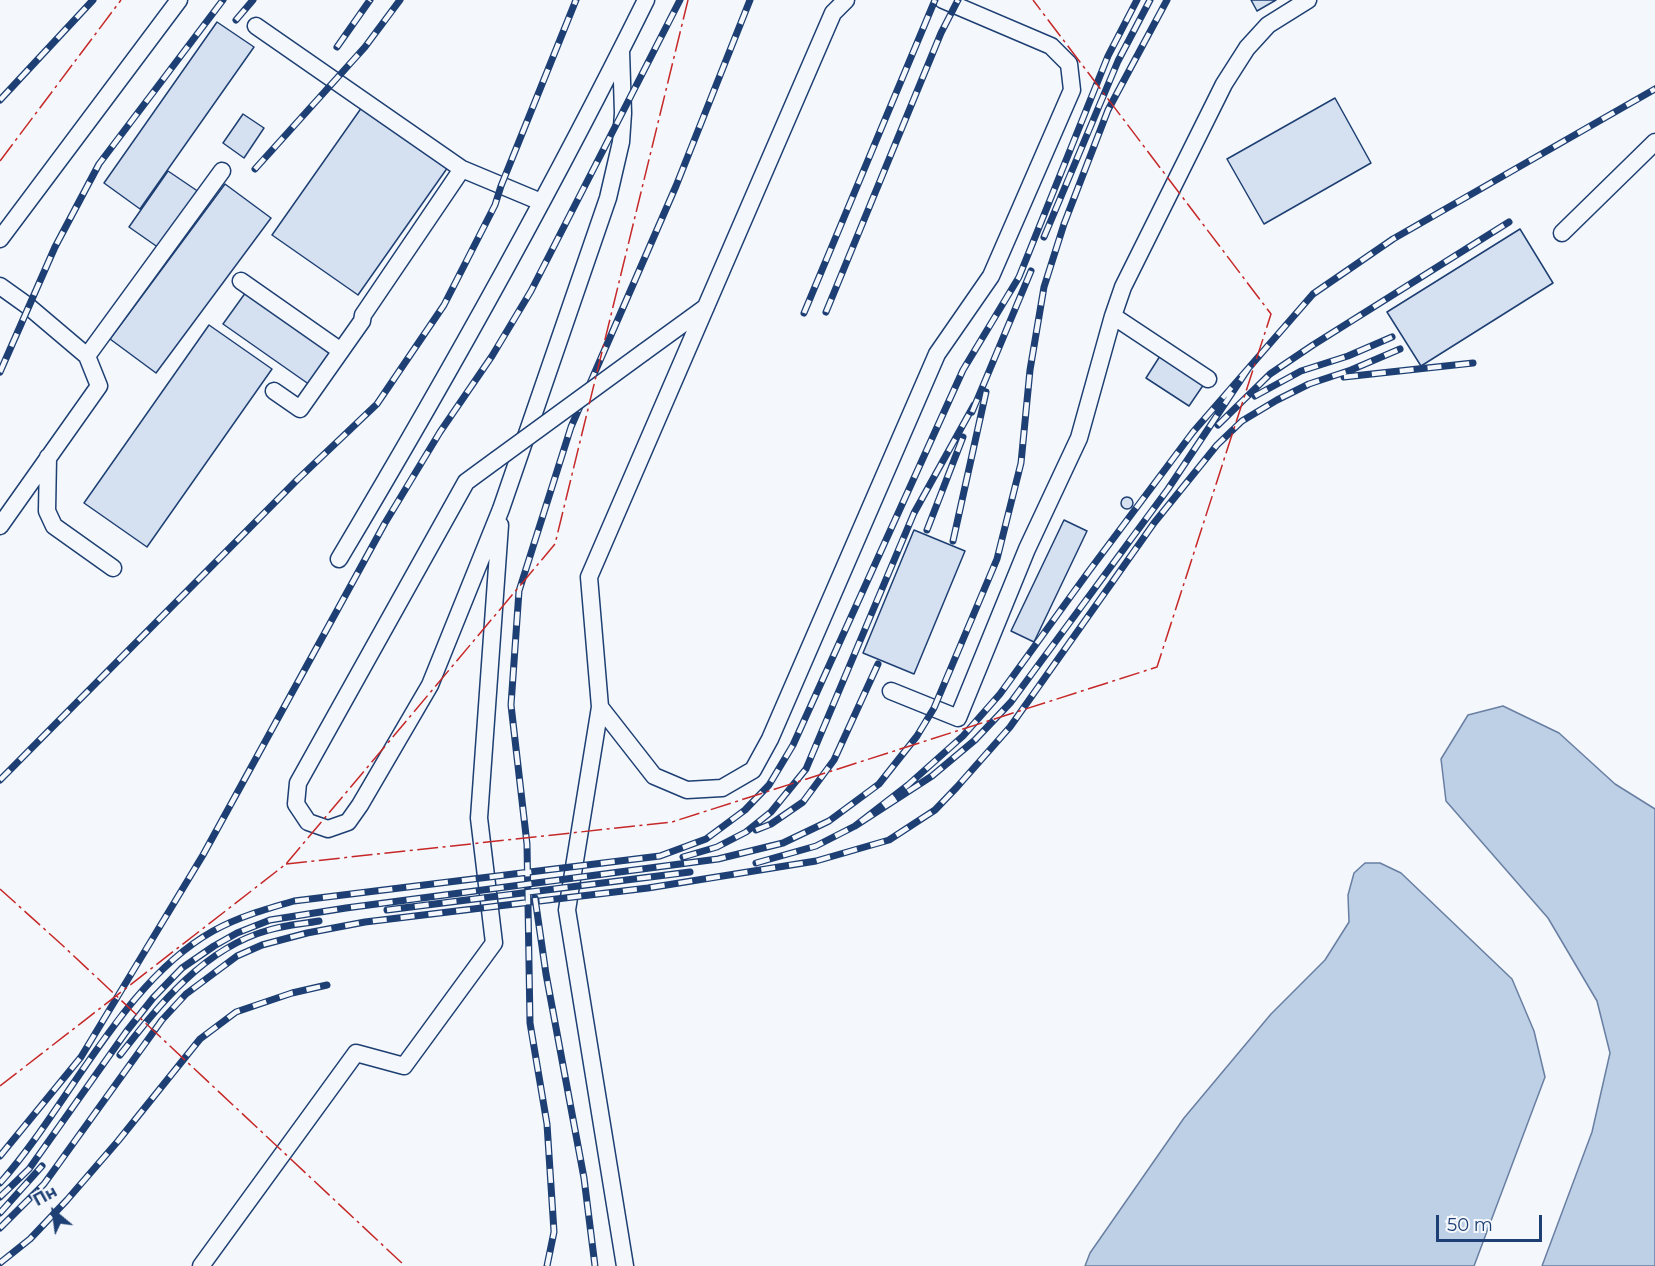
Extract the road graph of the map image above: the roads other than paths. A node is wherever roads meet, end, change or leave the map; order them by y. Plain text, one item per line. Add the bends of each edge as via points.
1 (179, 0) edge
2 (646, 0) edge
3 (846, 0) edge
4 (943, 0) edge
5 (1308, 0) edge
6 (256, 26) dead end
7 (621, 51) junction
8 (1655, 142) edge
9 (462, 169) junction
10 (222, 171) dead end
11 (541, 202) junction
12 (1562, 233) dead end
13 (0, 239) edge
14 (241, 281) dead end
15 (0, 286) edge
16 (706, 306) junction
17 (1113, 316) junction
18 (341, 351) junction
19 (87, 356) junction
20 (1208, 379) dead end
21 (274, 391) dead end
22 (48, 457) junction
23 (501, 509) junction
24 (0, 526) edge
25 (339, 559) dead end
26 (113, 568) dead end
27 (891, 691) dead end
28 (600, 707) junction
29 (201, 1266) edge
30 (625, 1266) edge

1 - 13 lane
2 - 7 lane
3 - 16 lane via 833,13
4 - 28 lane via 1051,46 1069,64 1071,90 991,276 937,354 770,739 753,770 722,788 687,790 654,776
5 - 17 lane via 1268,25 1247,48 1224,84 1123,288
6 - 9 lane
7 - 11 lane
7 - 23 lane via 621,142 608,198
8 - 12 lane
9 - 11 lane
9 - 18 lane
10 - 19 lane
11 - 25 lane via 429,407
14 - 18 lane
15 - 19 lane
16 - 23 lane, bridge via 466,482 298,783 296,804 308,822 328,829 348,822 360,805 430,686
16 - 28 lane via 590,577
17 - 20 lane
17 - 27 lane via 1080,438 1027,549 958,718
18 - 21 lane via 300,409
19 - 22 lane via 99,386
22 - 24 lane
22 - 26 lane via 47,511 54,526
23 - 29 lane via 479,818 494,943 404,1066 356,1053
28 - 30 lane via 567,910

